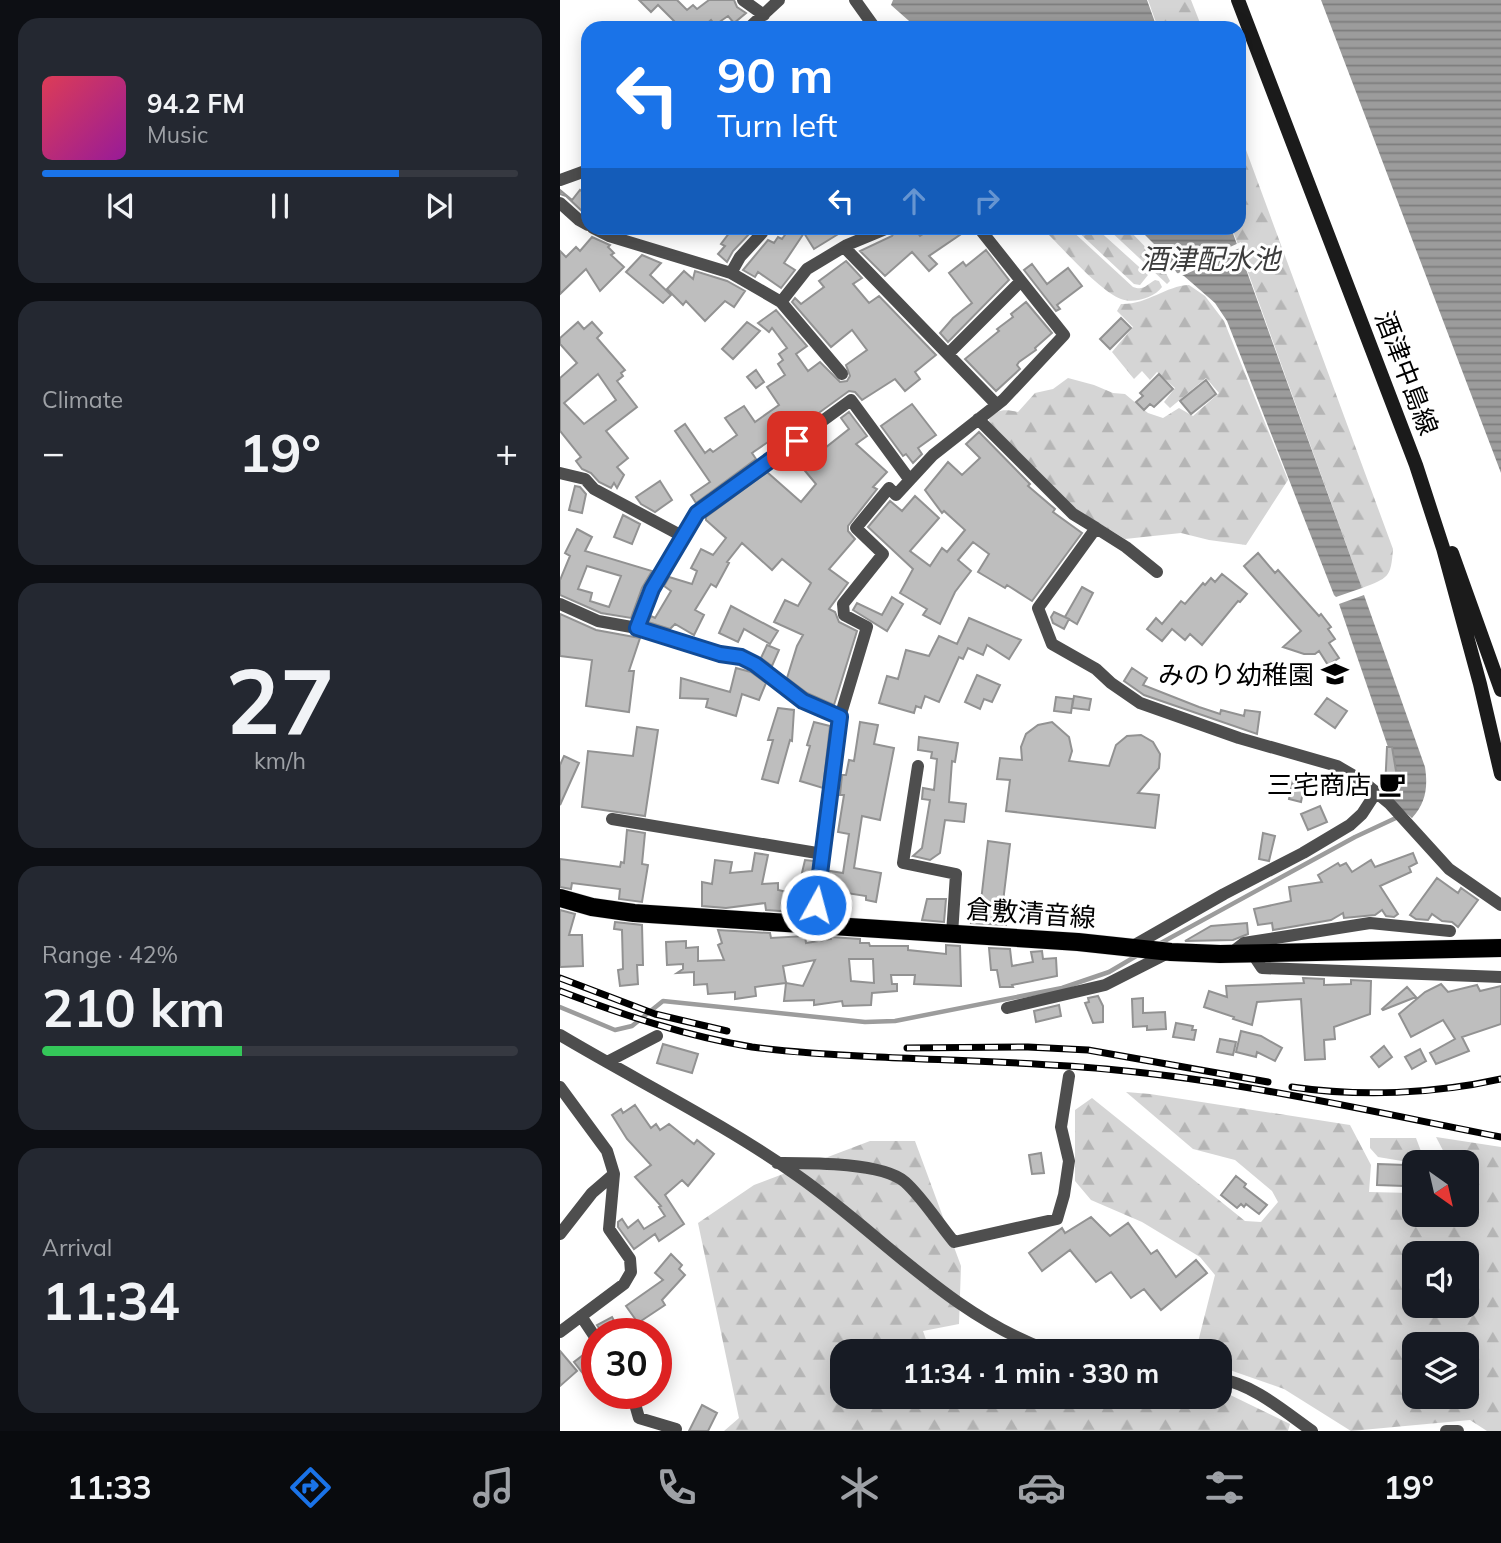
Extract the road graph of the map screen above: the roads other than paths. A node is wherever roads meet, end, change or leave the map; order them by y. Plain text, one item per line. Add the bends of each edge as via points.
1 (743, 0) edge
2 (779, 0) edge
3 (855, 0) edge
4 (1238, 0) edge
5 (764, 15) junction
6 (757, 21) edge
7 (870, 21) edge
8 (1246, 21) edge
9 (1246, 21) edge
10 (581, 172) edge
11 (560, 180) edge
12 (560, 203) edge
13 (581, 221) edge
14 (607, 235) edge
15 (760, 235) edge
16 (872, 235) edge
17 (985, 235) edge
18 (844, 247) junction
19 (731, 273) junction
20 (1021, 281) junction
21 (781, 302) junction
22 (948, 354) junction
23 (842, 374) dead end
24 (996, 405) junction
25 (978, 419) junction
26 (560, 473) edge
27 (909, 479) junction
28 (1422, 484) junction
29 (1096, 528) junction
30 (684, 537) junction
31 (1157, 572) dead end
32 (560, 604) edge
33 (637, 628) junction
34 (1501, 690) edge
35 (840, 717) junction
36 (918, 766) dead end
37 (1501, 774) edge
38 (1376, 794) junction
39 (612, 819) dead end
40 (822, 854) junction
41 (560, 898) edge
42 (1501, 905) edge
43 (815, 926) junction
44 (1450, 931) dead end
45 (952, 934) junction
46 (1136, 947) junction
47 (1501, 948) edge
48 (1167, 951) junction
49 (1252, 953) junction
50 (1230, 954) junction
51 (1501, 976) edge
52 (1007, 1007) dead end
53 (560, 1035) edge
54 (657, 1035) dead end
55 (607, 1062) junction
56 (1069, 1076) dead end
57 (560, 1087) edge
58 (777, 1163) junction
59 (614, 1174) junction
60 (560, 1234) edge
61 (581, 1316) joint
62 (560, 1332) edge
63 (1018, 1339) edge
64 (1232, 1381) edge
65 (636, 1409) edge
66 (676, 1429) dead end
67 (1312, 1431) edge
68 (1446, 1431) edge
69 (1458, 1431) edge

1 - 5 street
2 - 5 street
3 - 7 street
4 - 9 main road, 酒津中島線
5 - 6 street
8 - 28 main road, 酒津中島線
10 - 11 street
12 - 13 street
14 - 19 street
15 - 19 street
16 - 18 street
17 - 20 street
18 - 21 street via 807,270
18 - 22 street
19 - 21 street
20 - 22 street
20 - 24 street via 1064,335
21 - 23 street
22 - 24 street
24 - 25 street
25 - 27 street
25 - 29 street via 1073,514
26 - 30 street via 584,479 594,489
27 - 30 street via 851,400 697,513
27 - 35 street via 896,495 888,488 856,528 883,554 843,604 844,615 867,627
28 - 34 main road via 1468,591
28 - 37 main road, 酒津中島線
29 - 31 street
29 - 38 street via 1038,608 1052,644 1096,669 1140,703 1337,766
30 - 33 street via 652,589
32 - 33 street via 598,621
33 - 35 street via 748,660 803,701
35 - 40 street
36 - 45 street via 903,863 956,874
38 - 42 street via 1449,869
38 - 46 street via 1350,825
39 - 40 street
40 - 43 street
41 - 43 main road, 倉敷清音線 via 634,913
43 - 45 main road, 倉敷清音線
44 - 50 street via 1370,923 1244,943
45 - 46 main road, 倉敷清音線
46 - 48 main road, 倉敷清音線
47 - 49 main road, 倉敷清音線
48 - 50 main road, 倉敷清音線
48 - 52 street via 1105,985
49 - 50 main road, 倉敷清音線
49 - 51 street via 1262,968
53 - 55 street
54 - 55 street
55 - 58 street
56 - 58 street via 1061,1127 1069,1161 1057,1219 954,1242 904,1181 869,1167
57 - 59 street via 607,1151
58 - 63 street via 959,1305
59 - 60 street via 592,1193
59 - 61 street via 609,1229 630,1259 631,1272 624,1284
61 - 62 street
64 - 67 street
65 - 66 street via 639,1418
68 - 69 street

